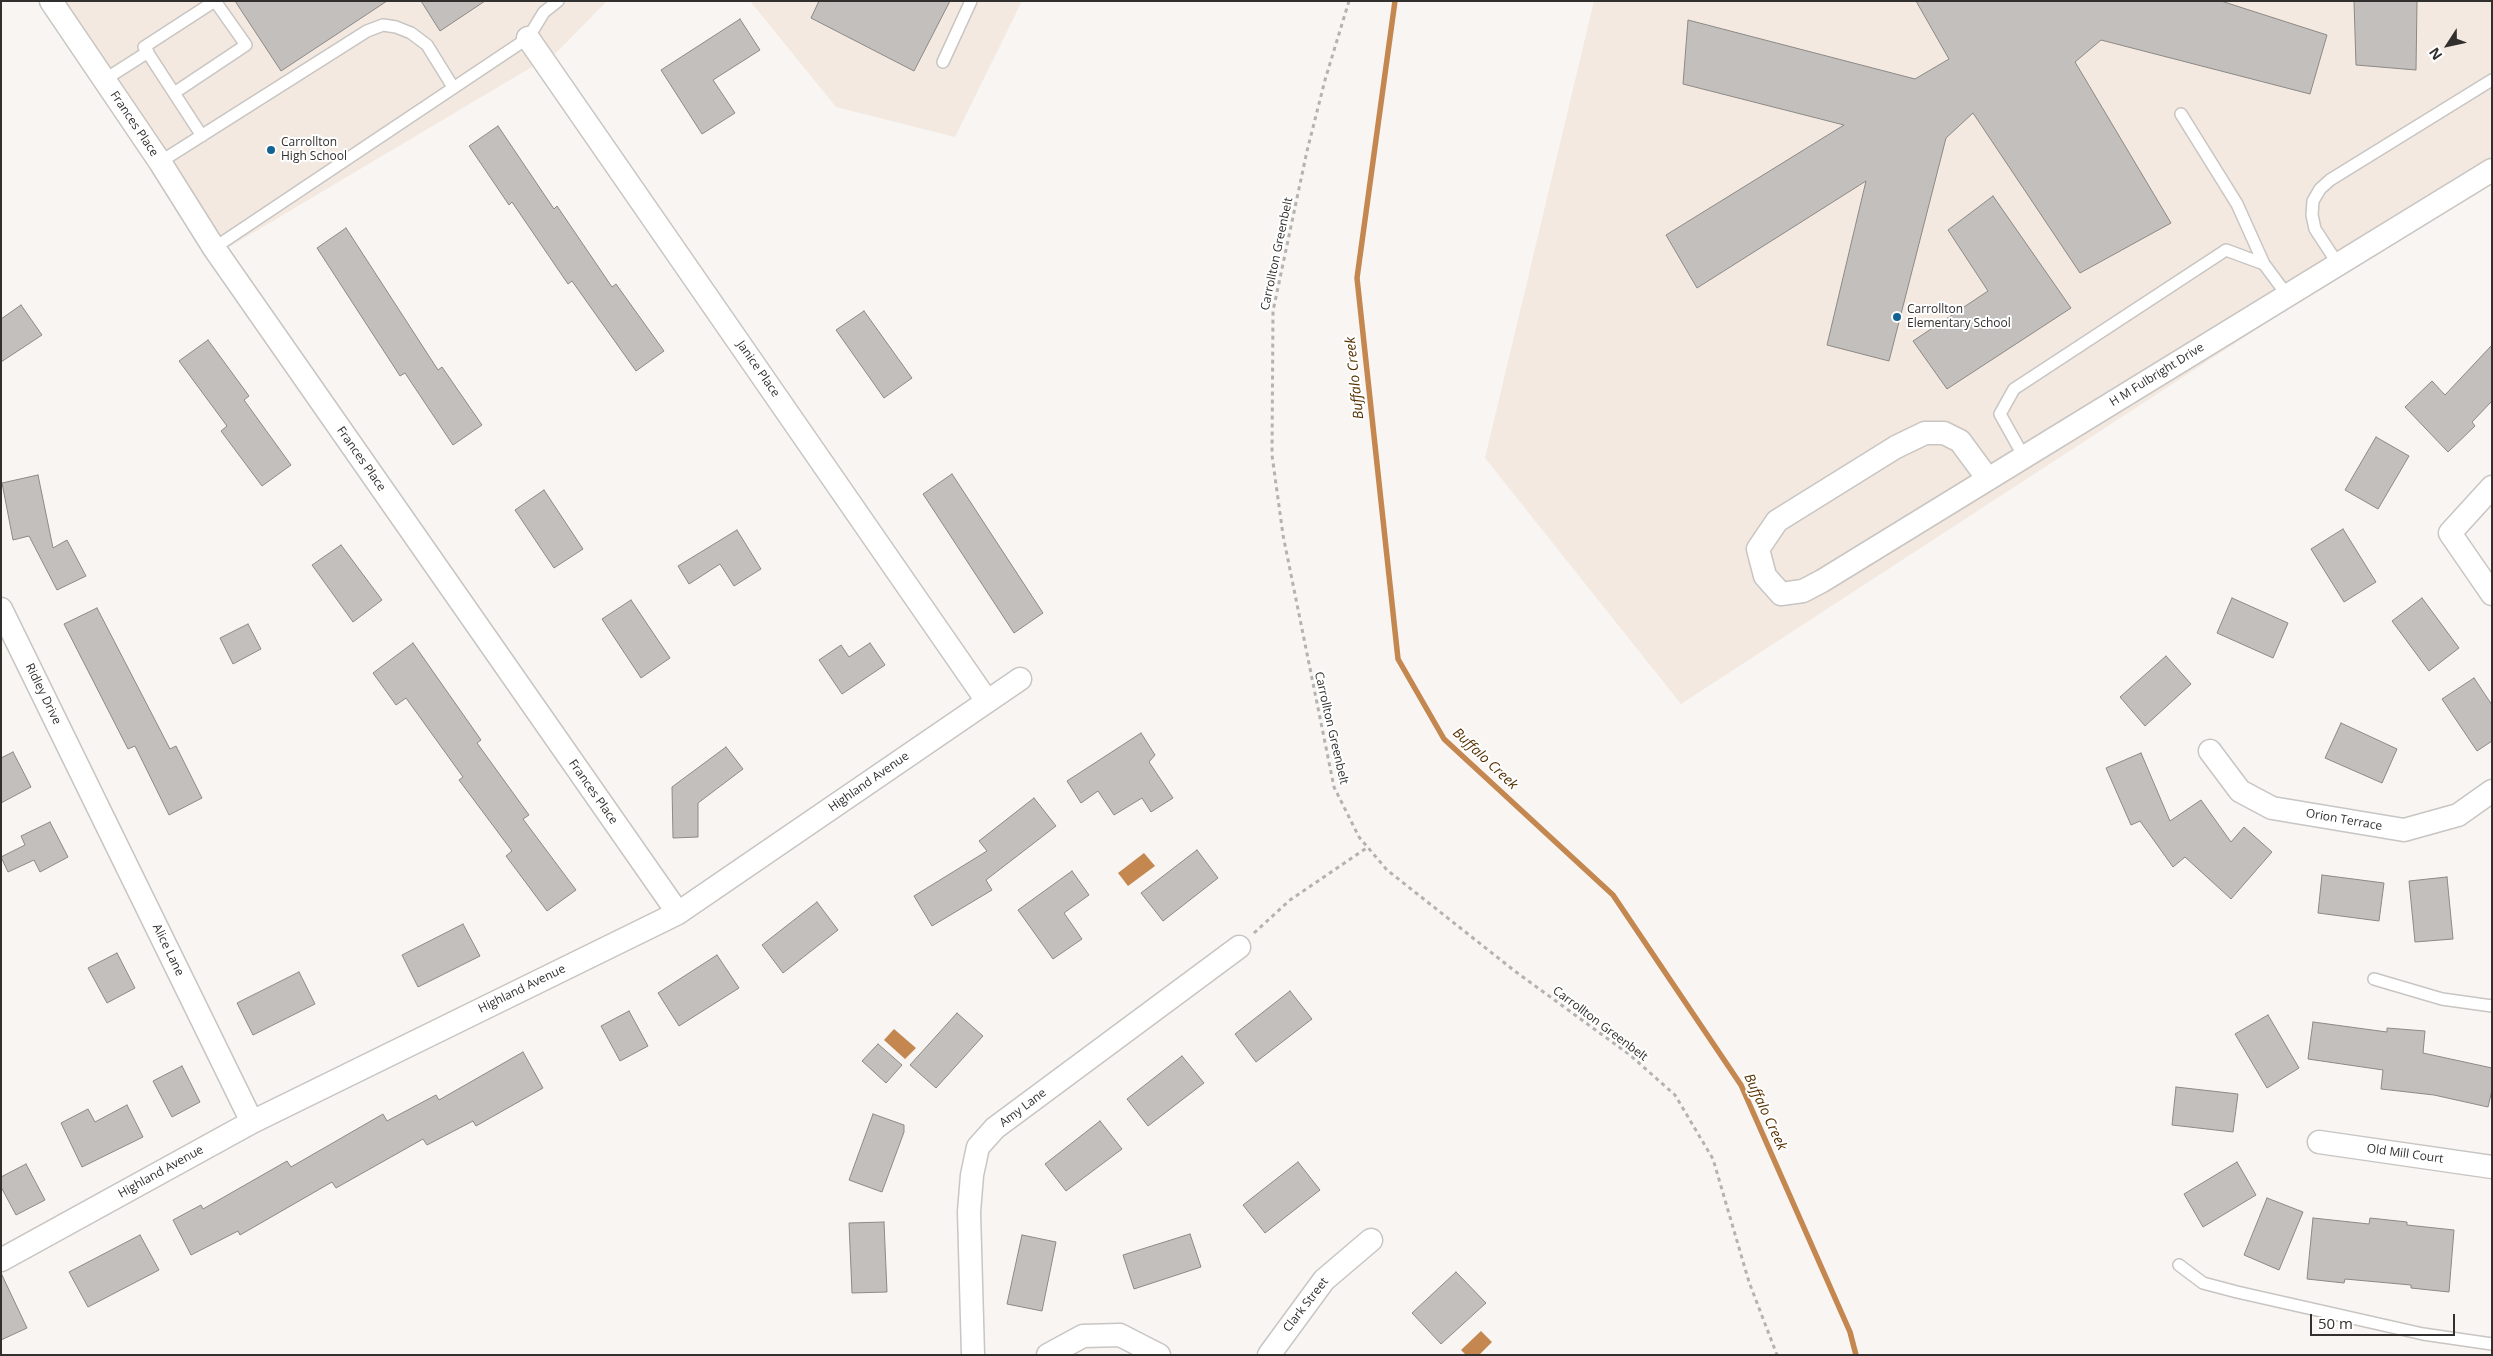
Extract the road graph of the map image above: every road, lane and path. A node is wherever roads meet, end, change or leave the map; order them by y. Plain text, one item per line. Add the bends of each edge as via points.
1 (51, 1) edge
2 (215, 1) edge
3 (558, 1) edge
4 (971, 1) edge
5 (1349, 1) edge
6 (528, 38) junction
7 (148, 52) junction
8 (943, 62) dead end
9 (104, 80) junction
10 (2492, 80) edge
11 (453, 87) junction
12 (174, 93) junction
13 (2181, 114) dead end
14 (202, 136) junction
15 (160, 162) junction
16 (2492, 170) edge
17 (214, 248) junction
18 (2264, 264) junction
19 (2338, 264) junction
20 (2287, 295) junction
21 (2024, 457) junction
22 (1988, 479) junction
23 (2492, 487) edge
24 (2492, 594) edge
25 (1, 609) edge
26 (1020, 679) dead end
27 (987, 700) junction
28 (2210, 751) dead end
29 (84, 779) joint
30 (2492, 791) edge
31 (1368, 848) junction
32 (678, 913) junction
33 (1239, 947) joint
34 (2374, 979) dead end
35 (2492, 1006) edge
36 (252, 1122) junction
37 (2319, 1142) dead end
38 (2492, 1167) edge
39 (1371, 1240) dead end
40 (1, 1260) edge
41 (2179, 1265) dead end
42 (2492, 1344) edge
43 (973, 1355) edge
44 (1048, 1355) edge
45 (1159, 1355) edge
46 (1269, 1355) edge
47 (1777, 1355) edge

1 - 9 street, Frances Place
2 - 7 lane via 144,47
2 - 12 lane via 246,45
3 - 6 lane via 544,12
4 - 8 lane
5 - 31 path, Carrollton Greenbelt via 1307,151 1272,311 1272,455 1283,535 1334,787 1359,837
6 - 11 lane
6 - 27 street, Janice Place
7 - 9 lane
7 - 12 lane
9 - 15 street, Frances Place
10 - 19 lane via 2320,189 2313,201 2315,228
11 - 14 lane via 427,45 411,33 383,26 367,30
11 - 17 lane
12 - 14 lane
13 - 18 lane via 2237,204
14 - 15 lane
15 - 17 street, Frances Place
16 - 19 street, H M Fulbright Drive
17 - 32 street, Frances Place
18 - 20 lane
18 - 21 lane via 2226,250 2014,389 2000,414
19 - 20 street, H M Fulbright Drive
20 - 21 street, H M Fulbright Drive
21 - 22 street, H M Fulbright Drive
22 - 22 street, H M Fulbright Drive via 1803,591 1781,594 1765,576 1758,549 1777,521 1896,447 1925,433 1944,433 1960,441
23 - 24 street via 2450,532
25 - 29 street, Ridley Drive
26 - 27 street, Highland Avenue
27 - 32 street, Highland Avenue
28 - 30 street, Orion Terrace via 2240,791 2272,808 2404,830 2458,815
29 - 36 street, Alice Lane
31 - 33 path via 1290,900
31 - 47 path, Carrollton Greenbelt via 1387,870 1516,972 1630,1055 1674,1095 1713,1159 1749,1282
32 - 36 street, Highland Avenue
33 - 43 street, Amy Lane via 995,1128 978,1146 969,1212
34 - 35 lane via 2442,999
36 - 40 street, Highland Avenue
37 - 38 street, Old Mill Court
39 - 46 street, Clark Street via 1324,1280
41 - 42 lane via 2203,1283 2237,1292 2423,1334
44 - 45 street via 1083,1336 1120,1336

